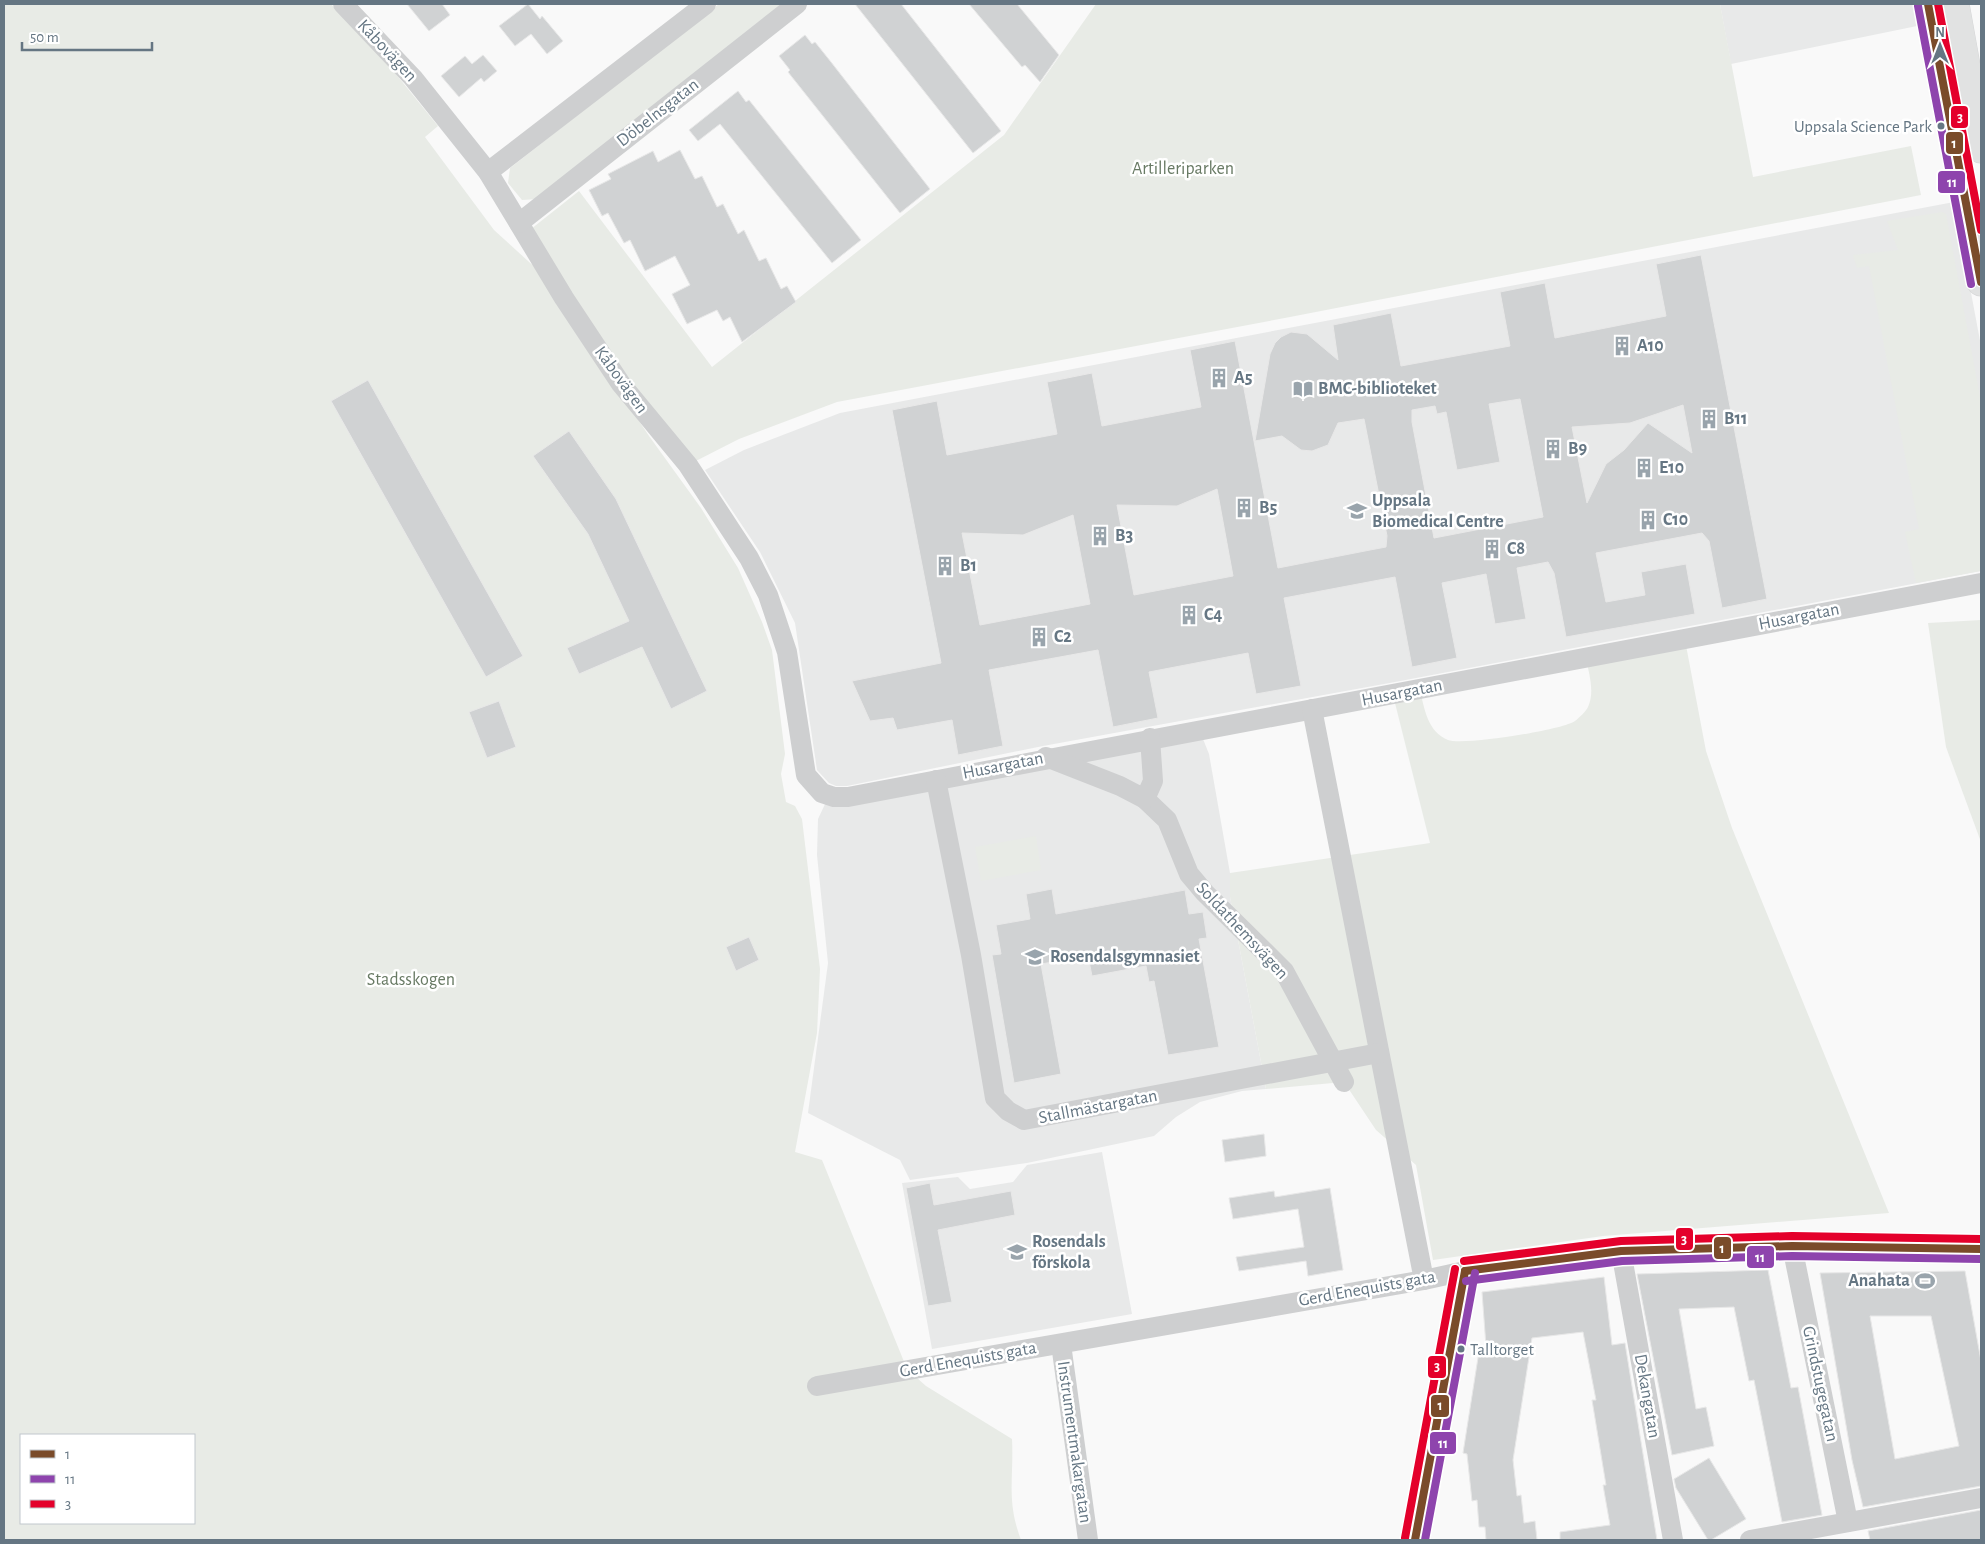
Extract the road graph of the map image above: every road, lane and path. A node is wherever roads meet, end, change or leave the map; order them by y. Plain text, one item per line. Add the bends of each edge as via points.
1 (343, 4) edge
2 (706, 4) edge
3 (797, 4) edge
4 (1928, 4) edge
5 (1955, 4) edge
6 (1981, 149) edge
7 (488, 172) junction
8 (519, 223) junction
9 (1981, 282) edge
10 (1981, 583) edge
11 (1312, 710) junction
12 (1150, 738) junction
13 (1046, 758) junction
14 (936, 780) junction
15 (822, 793) joint
16 (1145, 799) junction
17 (1379, 1053) junction
18 (1333, 1062) junction
19 (1344, 1082) dead end
20 (1792, 1246) junction
21 (1981, 1249) edge
22 (1621, 1251) junction
23 (1465, 1271) junction
24 (1424, 1280) junction
25 (1061, 1344) junction
26 (817, 1386) dead end
27 (1981, 1498) edge
28 (1848, 1522) junction
29 (1088, 1540) edge
30 (1415, 1540) edge
31 (1673, 1540) edge
32 (1754, 1540) edge

1 - 7 street, Kåbovägen via 413,78
2 - 7 street
3 - 8 street, Döbelnsgatan
4 - 9 main road
5 - 6 main road
7 - 8 street, Kåbovägen
8 - 15 street, Kåbovägen via 621,384 688,465 749,558 768,595 787,652 806,775
10 - 11 street, Husargatan
11 - 12 street, Husargatan
11 - 17 street
12 - 13 street, Husargatan
12 - 16 street via 1153,781
13 - 14 street, Husargatan
13 - 16 street, Soldathemsvägen
14 - 15 street, Husargatan via 848,798 834,798
14 - 18 street, Stallmästargatan via 971,955 994,1098 1008,1111 1024,1120
16 - 18 street, Soldathemsvägen via 1167,820 1189,874 1284,970
17 - 18 street, Stallmästargatan
17 - 24 street
18 - 19 street, Soldathemsvägen
20 - 21 street, Gerd Enequists gata
20 - 22 street, Gerd Enequists gata
20 - 28 street, Grindstugegatan
22 - 23 street, Gerd Enequists gata
22 - 31 street, Dekangatan
23 - 24 street, Gerd Enequists gata
23 - 30 street
24 - 25 street, Gerd Enequists gata
25 - 26 street, Gerd Enequists gata
25 - 29 street, Instrumentmakargatan
27 - 28 street
28 - 32 street

